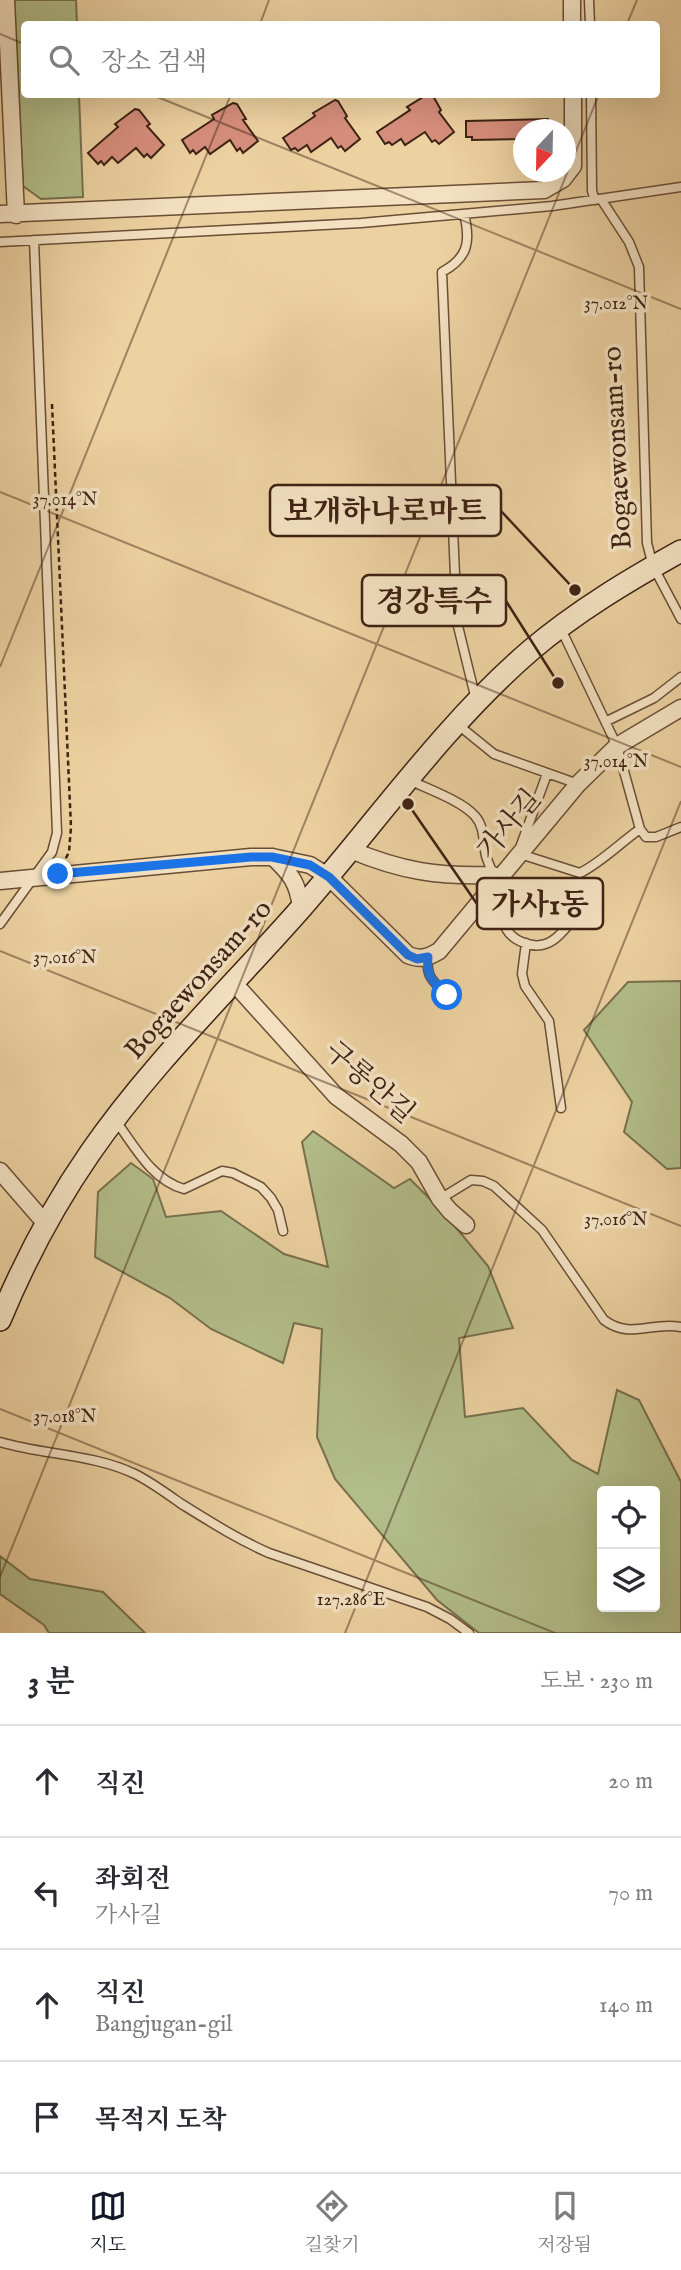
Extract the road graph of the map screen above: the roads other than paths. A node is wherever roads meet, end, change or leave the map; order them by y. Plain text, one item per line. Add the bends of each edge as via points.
1 (5, 0) edge
2 (572, 0) edge
3 (589, 0) edge
4 (572, 21) edge
5 (590, 21) edge
6 (573, 98) edge
7 (591, 98) edge
8 (681, 187) edge
9 (598, 200) junction
10 (8, 214) edge
11 (464, 214) junction
12 (33, 240) junction
13 (0, 242) edge
14 (681, 551) edge
15 (653, 566) junction
16 (681, 619) edge
17 (560, 627) junction
18 (681, 677) edge
19 (477, 703) junction
20 (681, 709) edge
21 (607, 721) junction
22 (457, 724) junction
23 (617, 746) junction
24 (547, 774) junction
25 (409, 780) junction
26 (578, 784) junction
27 (681, 827) edge
28 (640, 829) junction
29 (351, 850) junction
30 (519, 856) junction
31 (272, 857) junction
32 (329, 877) junction
33 (35, 878) junction
34 (495, 879) junction
35 (0, 881) edge
36 (301, 908) junction
37 (571, 922) dead end
38 (0, 924) edge
39 (526, 943) junction
40 (428, 957) junction
41 (234, 983) junction
42 (447, 995) dead end
43 (561, 1108) dead end
44 (115, 1119) junction
45 (0, 1171) edge
46 (440, 1199) junction
47 (46, 1224) junction
48 (466, 1224) dead end
49 (283, 1231) dead end
50 (0, 1320) edge
51 (681, 1327) edge
52 (0, 1442) edge
53 (468, 1633) edge

1 - 10 street
2 - 4 street
3 - 5 lane
6 - 10 street via 573,166 563,179 544,190
7 - 9 lane via 592,191
8 - 9 lane
9 - 11 lane
9 - 15 lane, Bogaewonsam-ro via 629,242 639,267 647,543
11 - 12 lane
11 - 19 lane via 465,254 442,272 457,622
12 - 13 lane
12 - 33 lane via 57,833 52,852
14 - 15 main road, Bogaewonsam-ro
15 - 16 lane
15 - 17 main road, Bogaewonsam-ro
17 - 19 main road, Bogaewonsam-ro
17 - 21 lane
18 - 21 lane via 654,698
19 - 22 main road, Bogaewonsam-ro
20 - 23 street, 가사길
21 - 23 lane
22 - 24 lane via 494,754
22 - 25 main road, Bogaewonsam-ro
23 - 26 street, 가사길
23 - 28 lane
24 - 26 lane
24 - 30 lane
25 - 29 main road, Bogaewonsam-ro
25 - 34 lane via 476,816
26 - 30 street, 가사길
27 - 28 lane via 656,837 646,837
28 - 30 lane via 580,873
29 - 32 main road, Bogaewonsam-ro
29 - 34 street via 429,874
30 - 34 street, 가사길
31 - 32 street via 310,865
31 - 33 street
31 - 36 street via 294,880
32 - 36 main road, Bogaewonsam-ro
32 - 40 street via 408,955
33 - 35 street
33 - 38 lane
34 - 39 lane via 504,927
34 - 40 street, 가사길 via 439,951
36 - 41 main road, Bogaewonsam-ro
37 - 39 lane via 555,940 540,946
39 - 43 lane via 522,974 549,1021
40 - 42 lane via 426,971
41 - 44 main road, Bogaewonsam-ro
41 - 46 street, 구롱안길 via 336,1096 419,1162
44 - 47 main road, Bogaewonsam-ro
44 - 49 lane via 153,1169 172,1185 184,1189 222,1171 261,1187 278,1210
45 - 47 street
46 - 48 street, 구롱안길
46 - 51 lane via 471,1180 494,1186 542,1230 604,1320 628,1331
47 - 50 main road, Bogaewonsam-ro
52 - 53 lane via 115,1466 245,1542 427,1607

